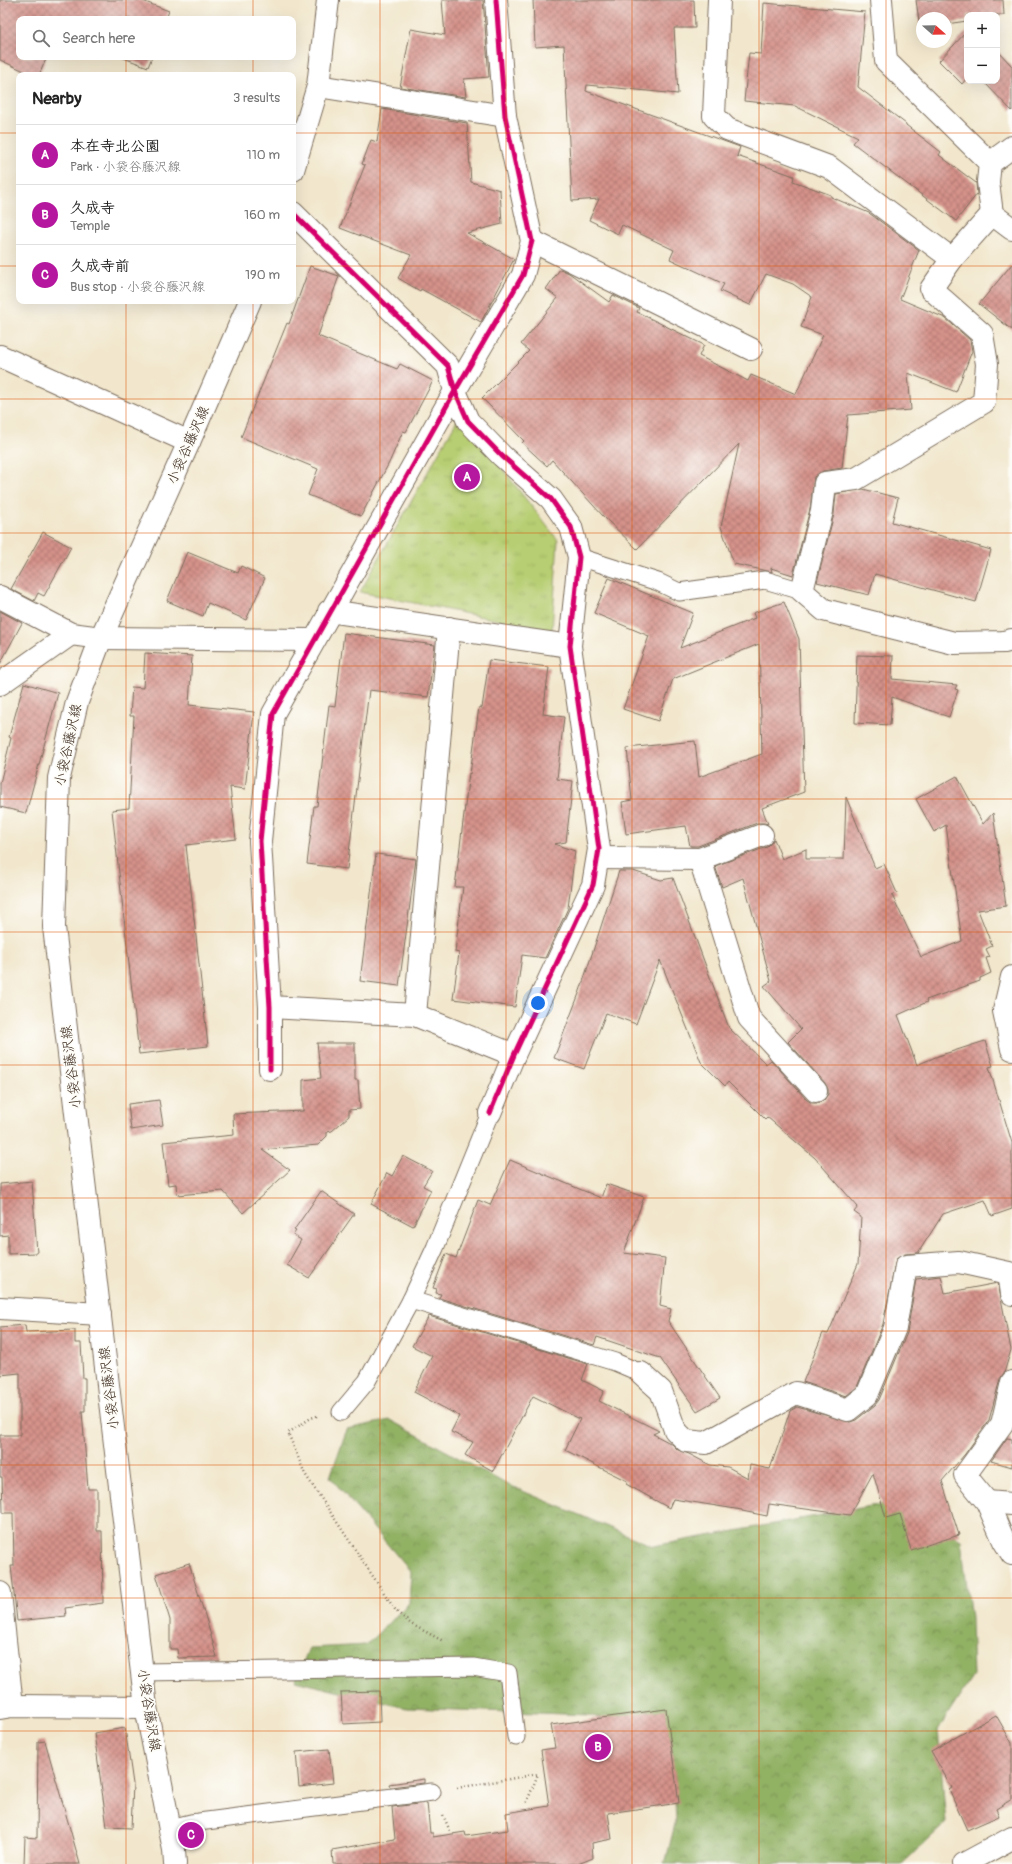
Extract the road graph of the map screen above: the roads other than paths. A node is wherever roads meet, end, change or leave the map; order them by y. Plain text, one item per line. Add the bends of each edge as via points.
1 (328, 0) edge
2 (496, 0) edge
3 (719, 0) edge
4 (881, 0) edge
5 (318, 86) junction
6 (505, 116) junction
7 (1012, 147) edge
8 (296, 160) edge
9 (990, 163) junction
10 (992, 214) junction
11 (296, 216) edge
12 (1012, 229) edge
13 (532, 241) junction
14 (952, 259) junction
15 (249, 304) edge
16 (751, 349) dead end
17 (0, 356) edge
18 (455, 390) junction
19 (189, 442) junction
20 (579, 558) junction
21 (802, 592) junction
22 (0, 597) edge
23 (329, 611) junction
24 (449, 628) junction
25 (71, 634) junction
26 (101, 638) junction
27 (314, 640) junction
28 (1012, 640) edge
29 (570, 646) junction
30 (0, 684) edge
31 (762, 835) dead end
32 (598, 858) junction
33 (700, 859) junction
34 (1012, 977) edge
35 (270, 1007) junction
36 (415, 1014) junction
37 (1012, 1049) edge
38 (514, 1055) junction
39 (270, 1069) dead end
40 (816, 1091) dead end
41 (490, 1113) joint
42 (1012, 1294) edge
43 (411, 1300) junction
44 (0, 1308) edge
45 (100, 1314) junction
46 (641, 1373) joint
47 (1012, 1382) edge
48 (341, 1412) road end
49 (987, 1502) junction
50 (1012, 1504) edge
51 (1012, 1554) edge
52 (0, 1593) edge
53 (142, 1672) junction
54 (6, 1707) edge
55 (146, 1707) junction
56 (516, 1737) dead end
57 (432, 1792) road end
58 (170, 1828) junction
59 (1012, 1838) edge
60 (175, 1864) edge
61 (964, 1864) edge

1 - 5 street
2 - 6 street
3 - 14 street via 714,116 727,129 829,167
4 - 9 street via 886,61
5 - 6 street
5 - 8 street
6 - 13 street
7 - 9 street
9 - 10 street via 988,182
10 - 12 street
10 - 14 street
11 - 18 street via 448,366
13 - 16 street
13 - 18 street via 523,275
14 - 21 street via 931,289 982,334 987,364 984,402 856,479 824,483 822,511
15 - 19 street, 小袋谷藤沢線
17 - 19 street
18 - 20 street via 468,420 502,456 551,499 571,527
18 - 23 street
19 - 26 street, 小袋谷藤沢線
20 - 21 lane via 658,582 679,592 765,580
20 - 29 street
21 - 28 street via 824,610 954,643
22 - 25 street
23 - 24 street
23 - 27 street
24 - 29 street
24 - 36 street
25 - 26 street
25 - 30 street
26 - 27 street
26 - 45 street, 小袋谷藤沢線 via 77,702 58,778 54,927
27 - 35 street via 272,714 260,841
29 - 32 street via 599,849
31 - 33 street
32 - 33 street
32 - 38 street via 593,885
33 - 40 street via 749,1018
34 - 37 street via 1004,1010
35 - 36 street
35 - 39 street
36 - 38 street
38 - 41 street
41 - 43 lane
42 - 46 street via 1010,1273 959,1262 906,1266 895,1328 867,1394 848,1410 796,1393 706,1443 686,1441 675,1430 661,1391
43 - 46 lane via 608,1360
43 - 48 lane via 367,1381
44 - 45 street
45 - 53 street, 小袋谷藤沢線
47 - 49 street via 1002,1424 966,1475
49 - 50 street
49 - 51 street
52 - 54 street
53 - 55 street, 小袋谷藤沢線
53 - 56 lane via 474,1667 508,1673
54 - 55 street
55 - 58 street, 小袋谷藤沢線
57 - 58 lane via 191,1823
58 - 60 street, 小袋谷藤沢線
59 - 61 street

